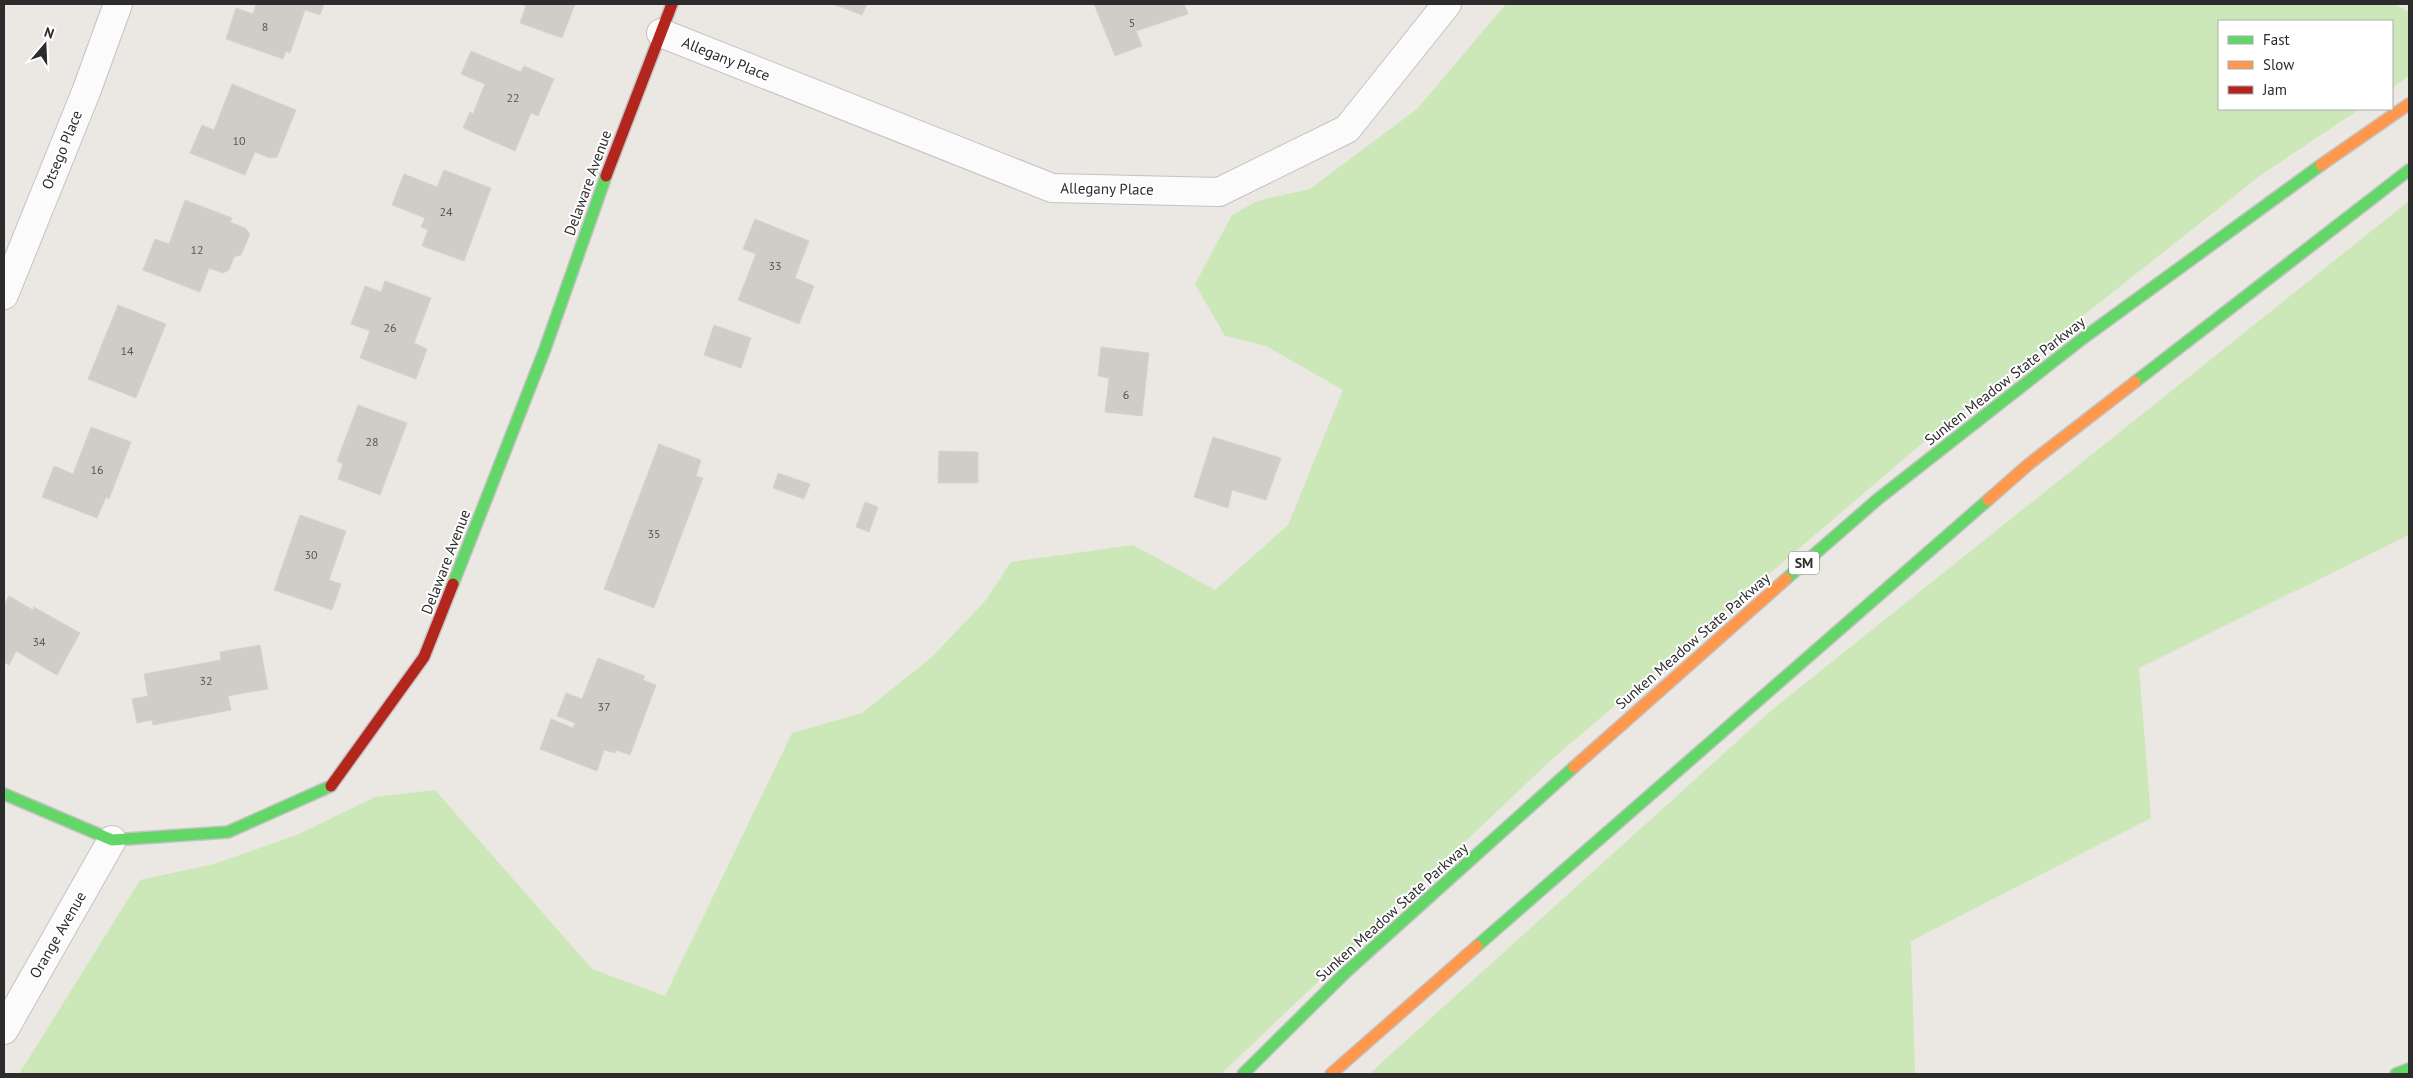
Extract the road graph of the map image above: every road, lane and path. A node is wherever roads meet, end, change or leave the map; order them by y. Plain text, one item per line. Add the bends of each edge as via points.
1 (118, 4) edge
2 (672, 4) edge
3 (1447, 4) edge
4 (661, 33) junction
5 (2409, 104) edge
6 (2409, 170) edge
7 (4, 295) edge
8 (4, 794) edge
9 (112, 840) junction
10 (4, 1030) edge
11 (2409, 1069) edge
12 (1243, 1074) edge
13 (1331, 1074) edge
14 (2396, 1074) edge

1 - 7 street, Otsego Place
2 - 4 main road, Delaware Avenue
3 - 4 street, Allegany Place via 1347,130 1219,192 1052,188
4 - 9 main road, Delaware Avenue via 594,206 545,349 424,657 332,785 228,832
5 - 12 main road, Sunken Meadow State Parkway / SM via 2082,339 1878,499 1705,649 1345,973
6 - 13 main road via 2029,464
8 - 9 main road, Delaware Avenue
9 - 10 street, Orange Avenue
11 - 14 main road

